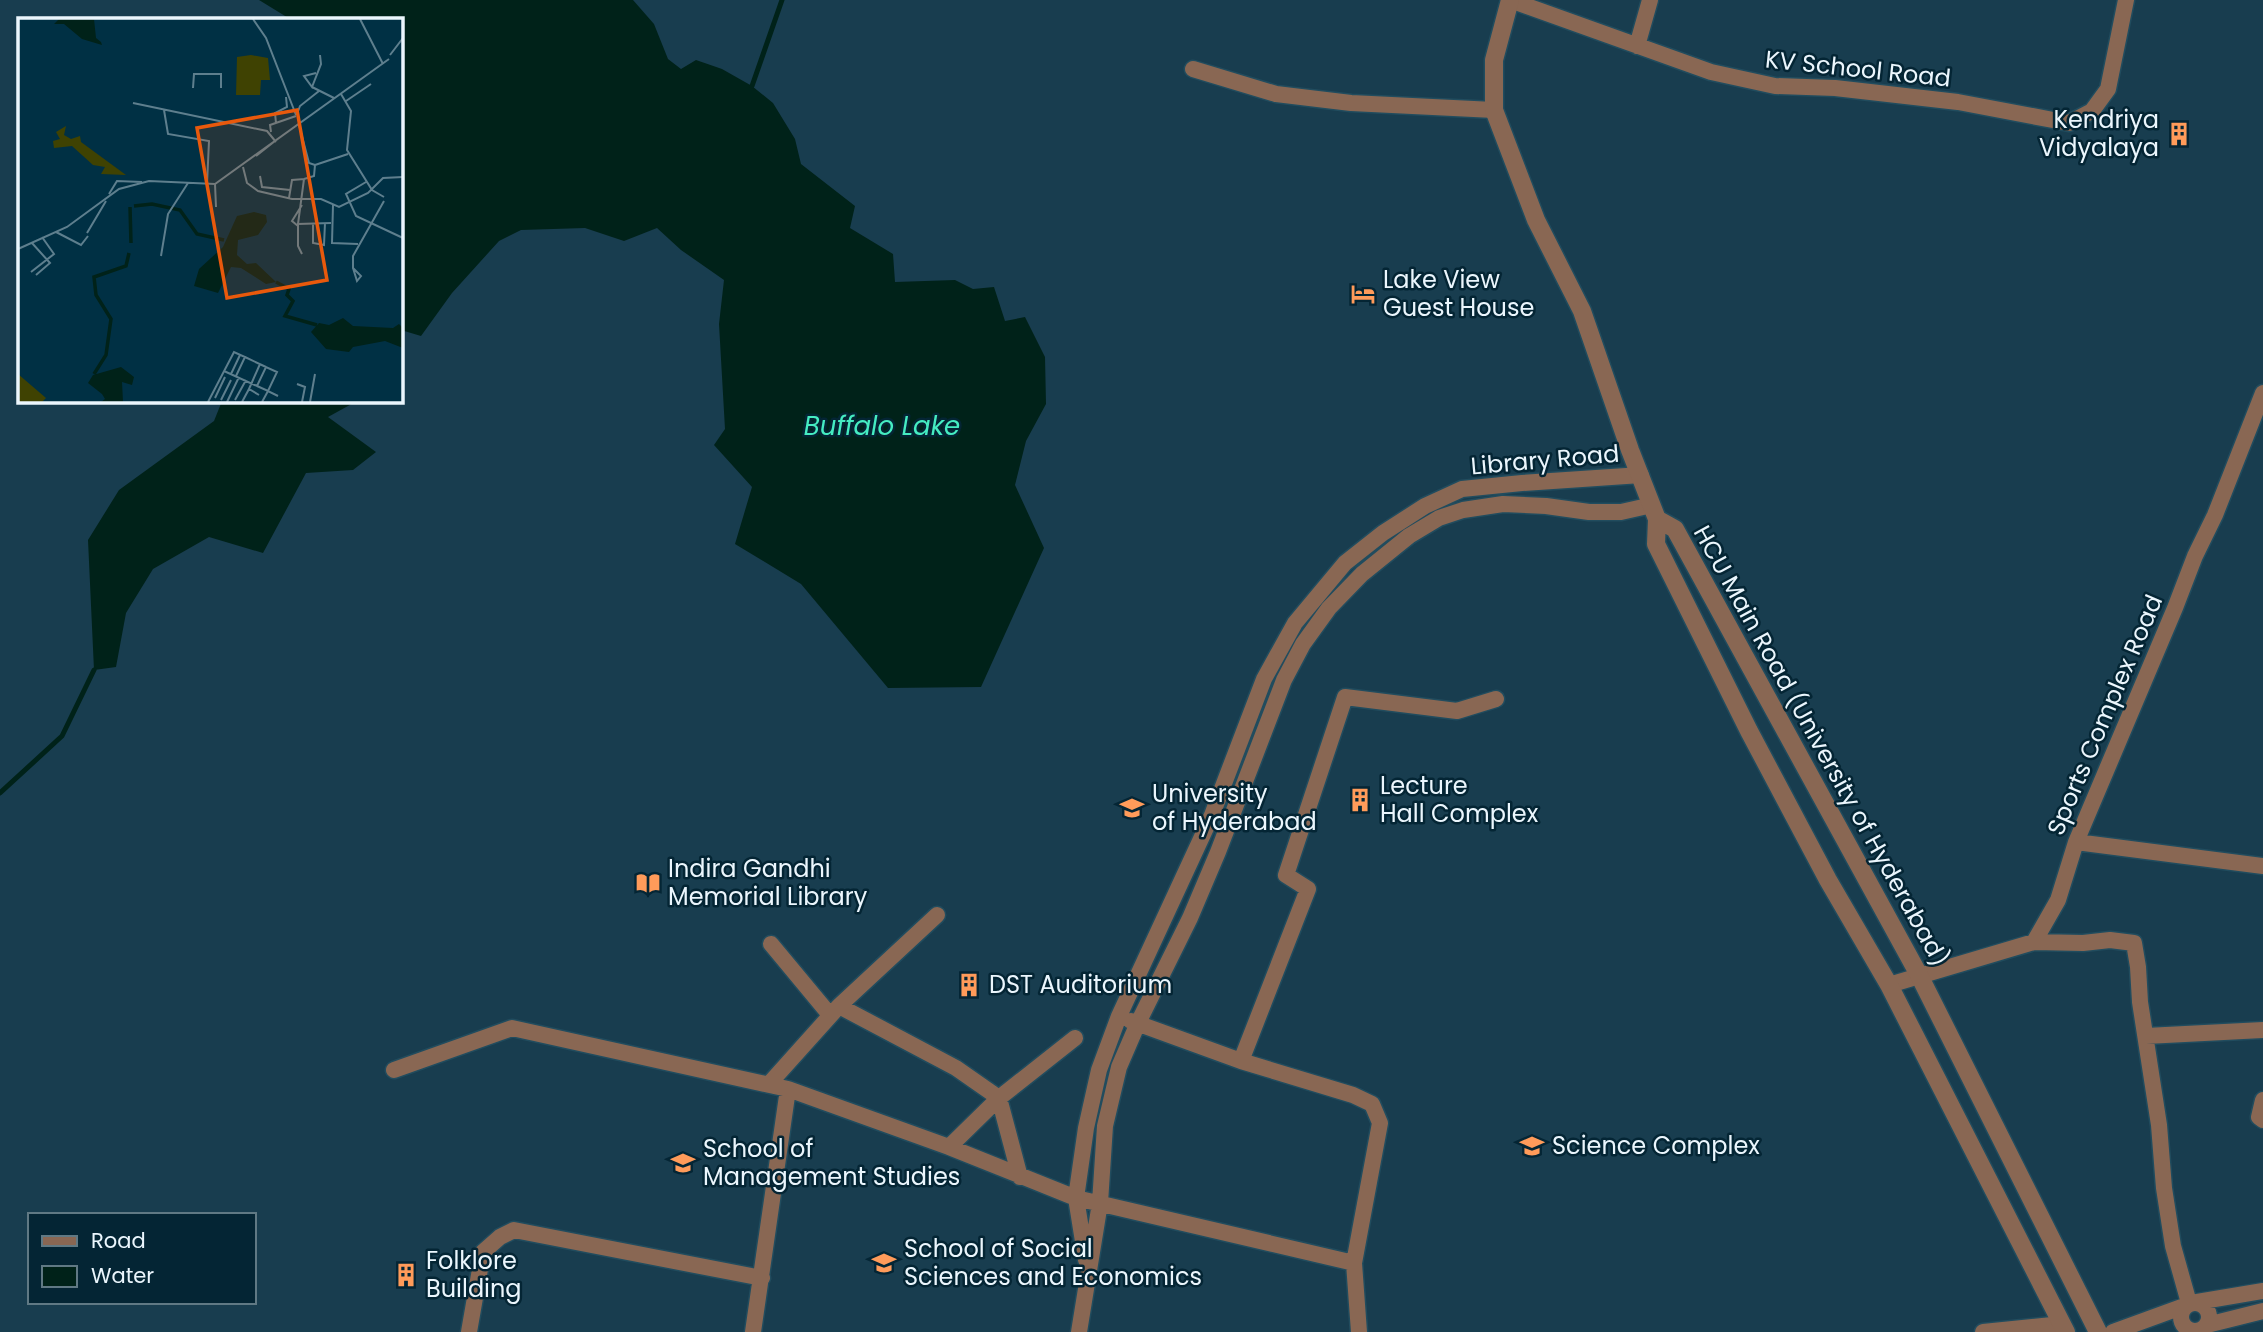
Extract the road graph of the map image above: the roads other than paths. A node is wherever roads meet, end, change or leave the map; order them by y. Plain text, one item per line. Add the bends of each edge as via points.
1 (1510, 0) edge
2 (1650, 0) edge
3 (2126, 0) edge
4 (1637, 46) junction
5 (1193, 69) dead end
6 (1494, 110) junction
7 (2263, 393) edge
8 (1641, 475) junction
9 (1655, 512) junction
10 (1496, 699) dead end
11 (2076, 842) junction
12 (2263, 866) edge
13 (937, 915) dead end
14 (2034, 942) junction
15 (771, 944) dead end
16 (1919, 975) junction
17 (1889, 985) junction
18 (835, 1011) junction
19 (1119, 1016) junction
20 (1138, 1023) junction
21 (2263, 1030) edge
22 (2146, 1036) junction
23 (1075, 1038) dead end
24 (1241, 1061) junction
25 (394, 1070) dead end
26 (769, 1083) junction
27 (788, 1089) junction
28 (999, 1098) junction
29 (2263, 1100) edge
30 (2263, 1120) edge
31 (949, 1147) junction
32 (1020, 1177) junction
33 (1076, 1198) junction
34 (1100, 1203) junction
35 (1354, 1262) junction
36 (1088, 1272) junction
37 (762, 1278) junction
38 (2263, 1291) edge
39 (2191, 1303) junction
40 (2263, 1311) edge
41 (2064, 1328) edge
42 (2202, 1330) edge
43 (469, 1332) edge
44 (753, 1332) edge
45 (1079, 1332) edge
46 (1359, 1332) edge
47 (1983, 1332) edge
48 (2098, 1332) edge
49 (2113, 1332) edge

1 - 4 street, KV School Road
1 - 6 street via 1494,60
2 - 4 street
3 - 4 street, KV School Road via 2108,89 2092,111 2069,123 1945,100 1775,86 1711,72
5 - 6 street via 1276,94
6 - 8 street via 1536,220 1583,311
7 - 11 street, Sports Complex Road
8 - 9 street
8 - 19 street, Library Road via 1462,489 1425,506 1345,563 1295,623 1264,678 1212,815
9 - 16 street, HCU Main Road (University of Hyderabad) via 1675,529
9 - 17 street, HCU Main Road (University of Hyderabad) via 1658,549 1805,837
9 - 20 street via 1503,504 1463,510 1409,536 1362,574 1303,643 1284,680 1190,918
10 - 24 street via 1457,712 1345,697 1286,875 1308,889
11 - 12 street
11 - 14 street, Sports Complex Road via 2058,900
13 - 18 street
14 - 16 street
14 - 22 street via 2134,943
15 - 18 street
16 - 17 street
16 - 48 street, HCU Main Road (University of Hyderabad)
17 - 41 street, HCU Main Road (University of Hyderabad)
18 - 26 street
18 - 28 street via 956,1068
19 - 20 street
19 - 33 street, Library Road via 1099,1070
20 - 24 street
20 - 34 street via 1111,1096
21 - 22 street
22 - 39 street via 2173,1246
23 - 28 street
24 - 35 street via 1372,1104 1380,1123
25 - 26 street via 512,1028
26 - 27 street
27 - 31 street
27 - 37 street
28 - 31 street
28 - 32 street
29 - 30 street via 2259,1117
31 - 32 street
32 - 33 street
33 - 34 street
33 - 36 street, Library Road
34 - 35 street
34 - 36 street
35 - 46 street
36 - 45 street
37 - 43 street via 514,1230 483,1252
37 - 44 street
38 - 39 street
39 - 42 street via 2208,1311 2209,1321
39 - 42 street via 2181,1321 2186,1328
39 - 49 street
40 - 42 street
41 - 47 street

